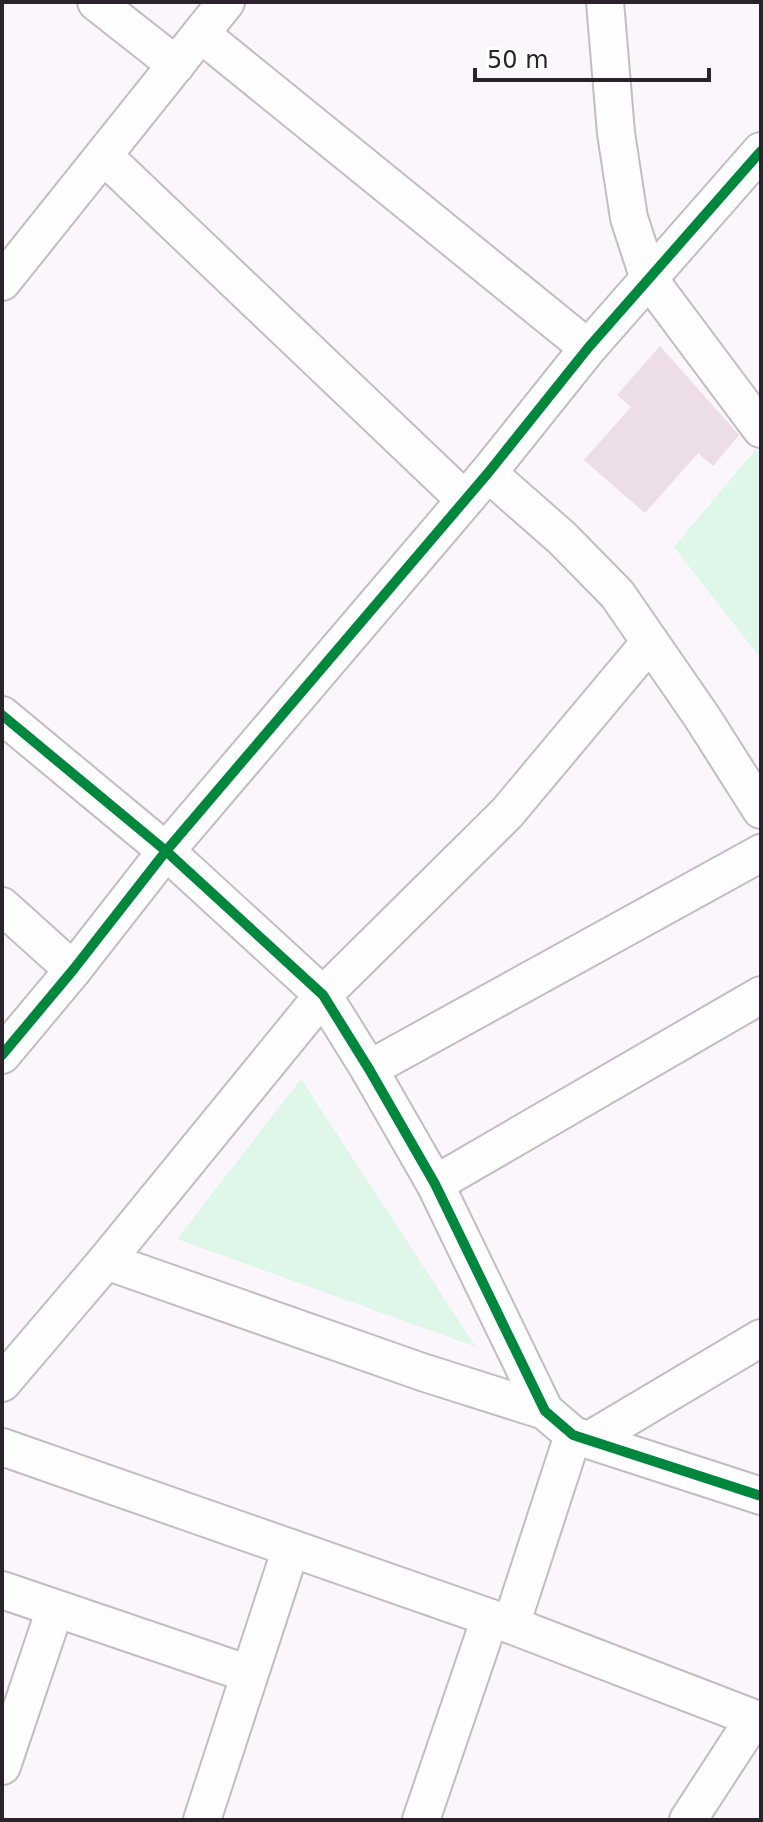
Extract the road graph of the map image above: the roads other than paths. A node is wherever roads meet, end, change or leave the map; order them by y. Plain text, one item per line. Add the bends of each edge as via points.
1 (96, 2) edge
2 (226, 2) edge
3 (605, 2) edge
4 (201, 34) junction
5 (176, 65) junction
6 (761, 151) edge
7 (104, 156) junction
8 (7, 268) edge
9 (649, 279) junction
10 (588, 348) junction
11 (761, 429) edge
12 (476, 486) junction
13 (650, 642) junction
14 (2, 715) edge
15 (761, 810) edge
16 (166, 851) junction
17 (761, 853) edge
18 (2, 906) edge
19 (73, 970) junction
20 (323, 995) junction
21 (761, 995) edge
22 (2, 1055) edge
23 (369, 1069) junction
24 (435, 1184) junction
25 (106, 1261) junction
26 (761, 1338) edge
27 (2, 1383) edge
28 (545, 1411) junction
29 (582, 1437) junction
30 (2, 1447) edge
31 (761, 1496) edge
32 (291, 1548) junction
33 (2, 1590) edge
34 (55, 1609) junction
35 (500, 1622) junction
36 (249, 1674) junction
37 (757, 1721) edge
38 (2, 1766) edge
39 (202, 1820) edge
40 (421, 1820) edge
41 (688, 1820) edge

1 - 5 street
2 - 4 street
3 - 9 street via 629,218
4 - 5 street
4 - 10 street
5 - 7 street
6 - 9 street
7 - 8 street
7 - 12 street
9 - 10 street
9 - 11 street
10 - 12 street
12 - 13 street via 562,538 617,594
12 - 16 street
13 - 15 street
13 - 20 street via 507,813
14 - 16 street
16 - 19 street
16 - 20 street
17 - 23 street
18 - 19 street
19 - 22 street
20 - 23 street
20 - 25 street
21 - 24 street
23 - 24 street
24 - 28 street
25 - 27 street
25 - 28 street
26 - 29 street
28 - 29 street
29 - 31 street
29 - 35 street
30 - 32 street
32 - 35 street
32 - 36 street
33 - 34 street
34 - 36 street
34 - 38 street
35 - 37 street
35 - 40 street
36 - 39 street
37 - 41 street

